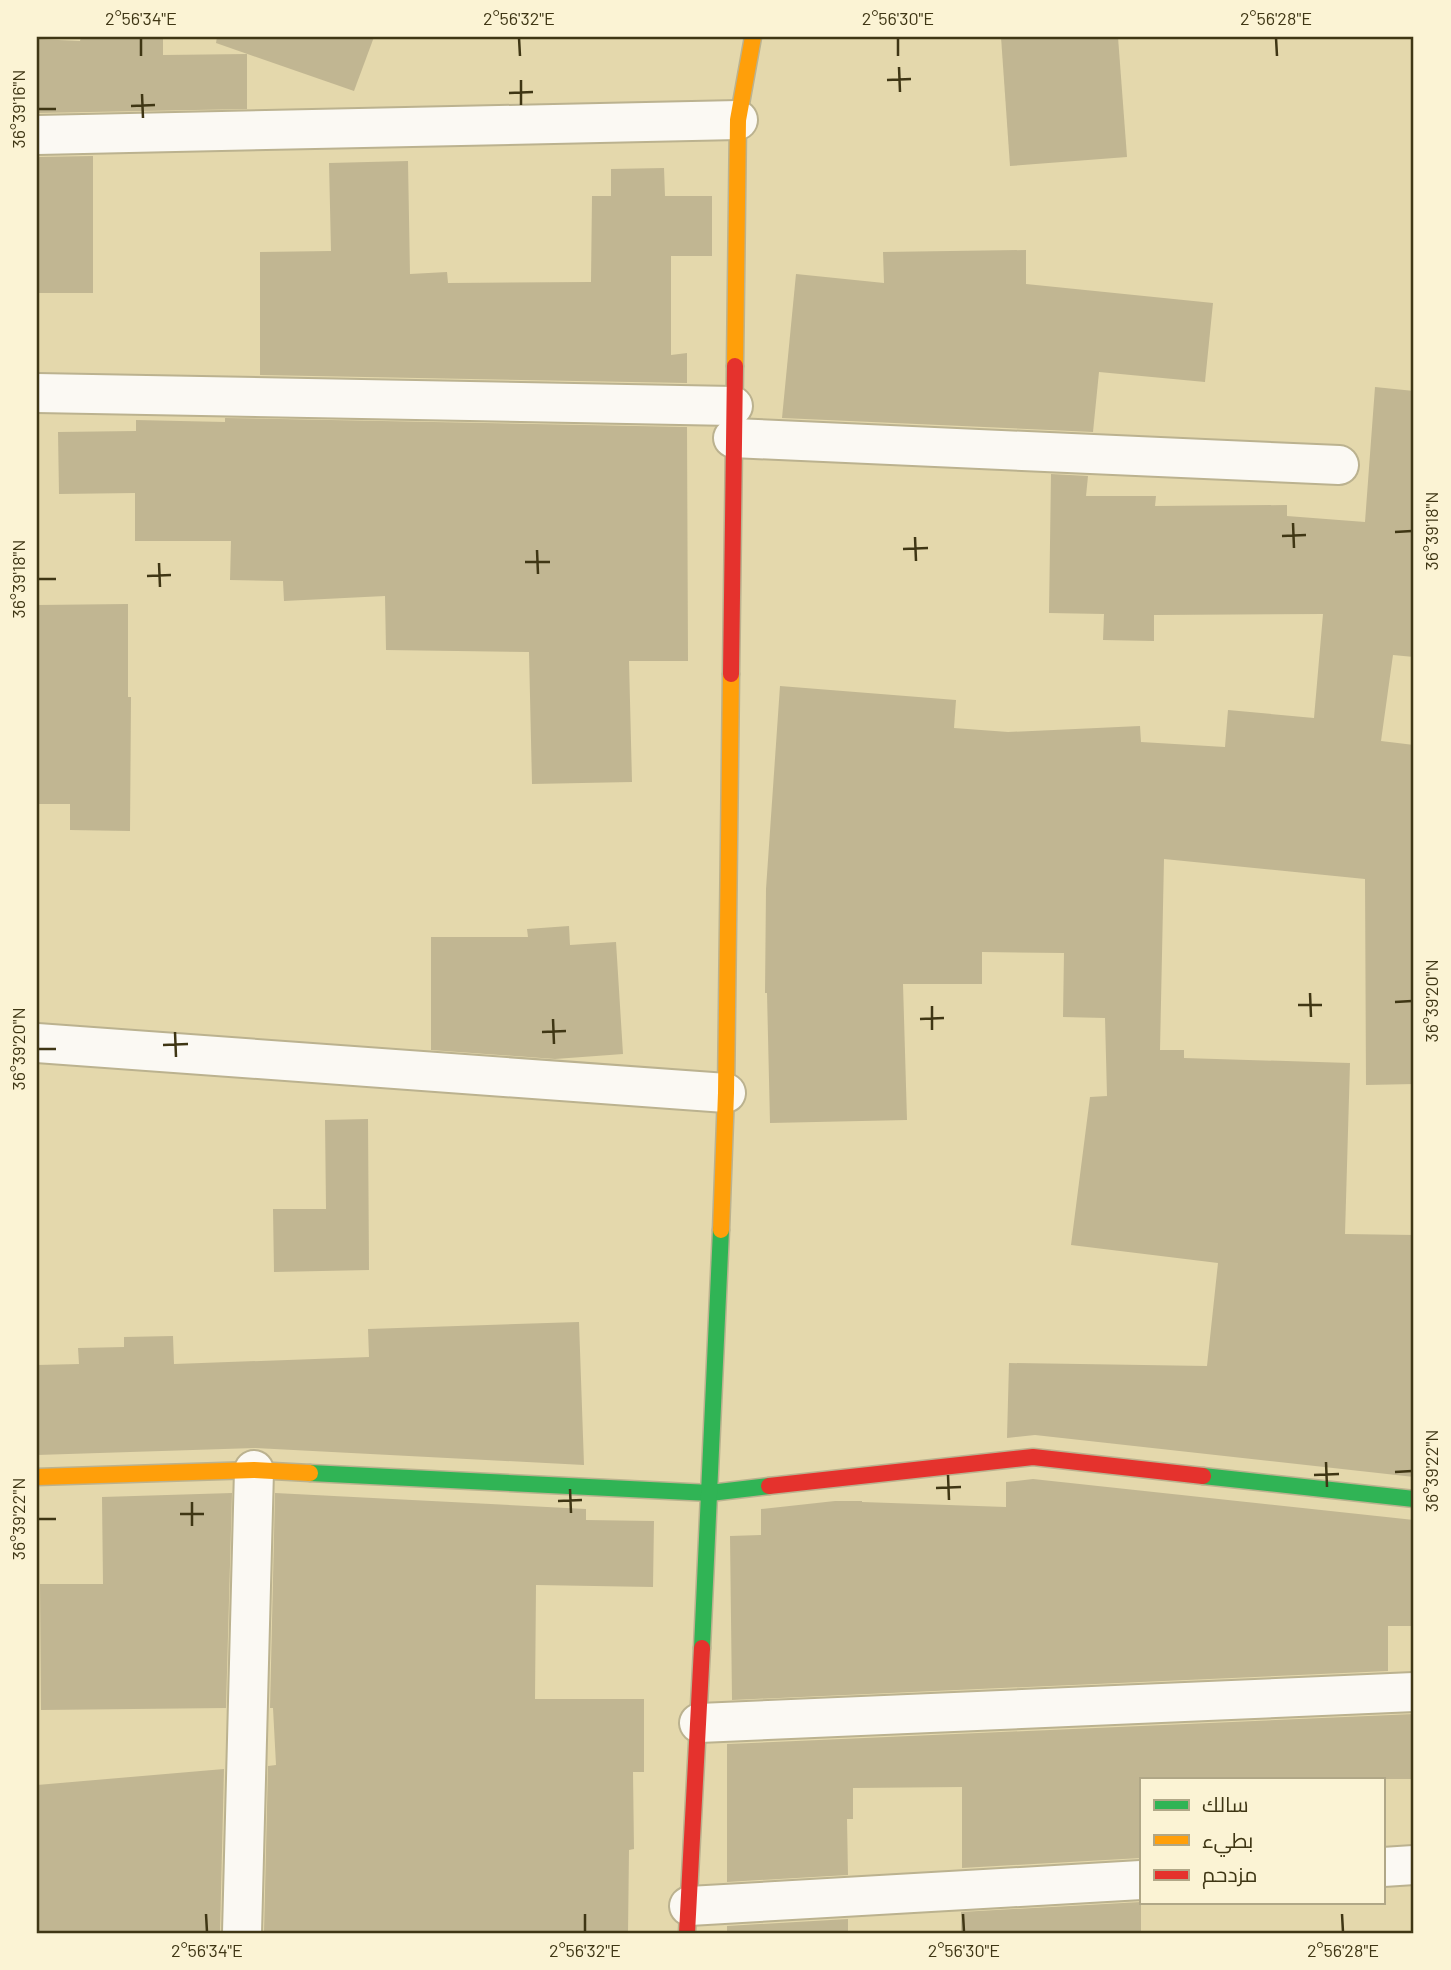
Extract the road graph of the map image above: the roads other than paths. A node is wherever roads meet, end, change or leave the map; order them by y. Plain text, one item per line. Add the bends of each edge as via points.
1 (753, 37) edge
2 (738, 120) junction
3 (37, 135) edge
4 (37, 393) edge
5 (733, 422) junction
6 (1339, 466) dead end
7 (37, 1043) edge
8 (726, 1093) junction
9 (254, 1470) junction
10 (37, 1477) edge
11 (710, 1493) junction
12 (1414, 1499) edge
13 (1414, 1692) edge
14 (699, 1723) junction
15 (1414, 1865) edge
16 (1384, 1867) edge
17 (1140, 1880) edge
18 (688, 1920) edge
19 (242, 1933) edge

1 - 2 street
2 - 3 street
2 - 5 street
4 - 5 street
5 - 6 street
5 - 8 street
7 - 8 street
8 - 11 street
9 - 10 street
9 - 11 street
9 - 19 street
11 - 12 street via 1033,1457
11 - 14 street
13 - 14 street
14 - 18 street
15 - 16 street
17 - 18 street

